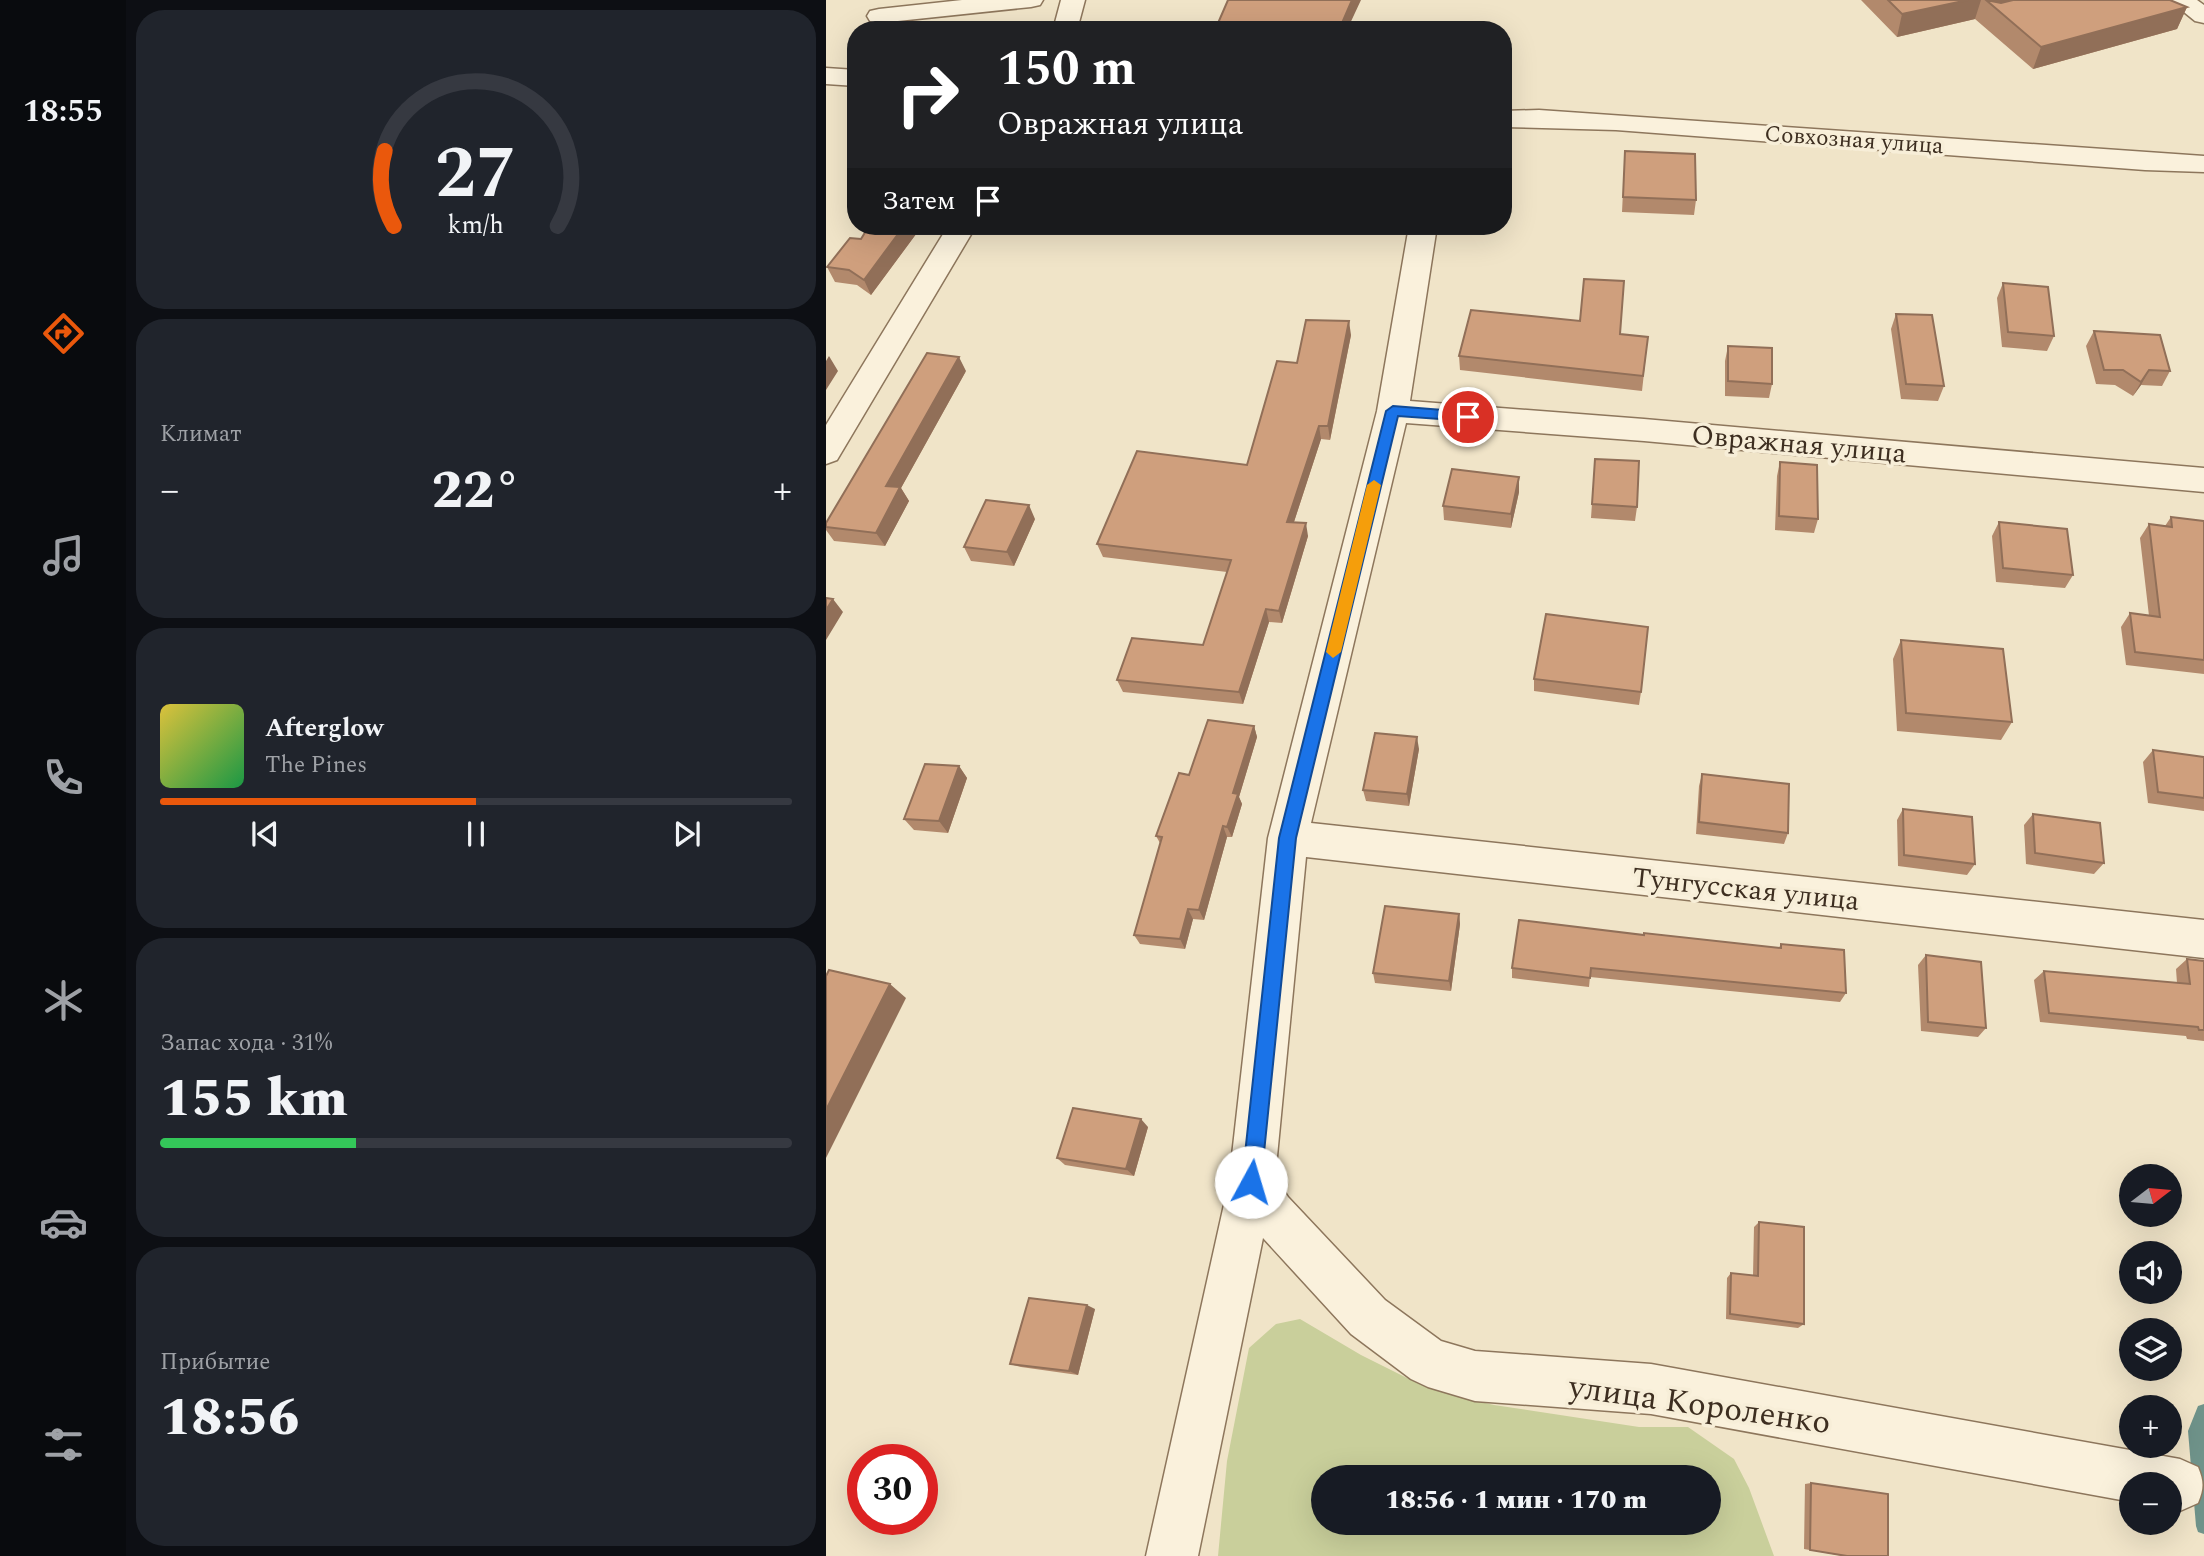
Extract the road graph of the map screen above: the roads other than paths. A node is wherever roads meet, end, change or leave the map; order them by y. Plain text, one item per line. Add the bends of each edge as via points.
1 (1031, 0) edge
2 (1073, 0) edge
3 (2180, 0) edge
4 (879, 16) dead end
5 (2204, 16) edge
6 (1067, 21) edge
7 (826, 76) edge
8 (847, 77) edge
9 (1512, 119) edge
10 (2204, 164) edge
11 (957, 235) edge
12 (1422, 235) edge
13 (1393, 411) junction
14 (826, 452) edge
15 (2204, 480) edge
16 (1287, 838) junction
17 (2204, 939) edge
18 (1251, 1182) junction
19 (2119, 1474) edge
20 (1172, 1556) edge

1 - 4 street via 999,15
2 - 6 street
3 - 5 street
7 - 8 street
9 - 10 street, Совхозная улица via 1616,122
11 - 14 street
12 - 13 street
13 - 15 street, Овражная улица
13 - 16 street
16 - 17 street, Тунгусская улица
16 - 18 street
18 - 19 street, улица Короленко via 1272,1213 1368,1317 1428,1362 1475,1376 1651,1389
18 - 20 street

